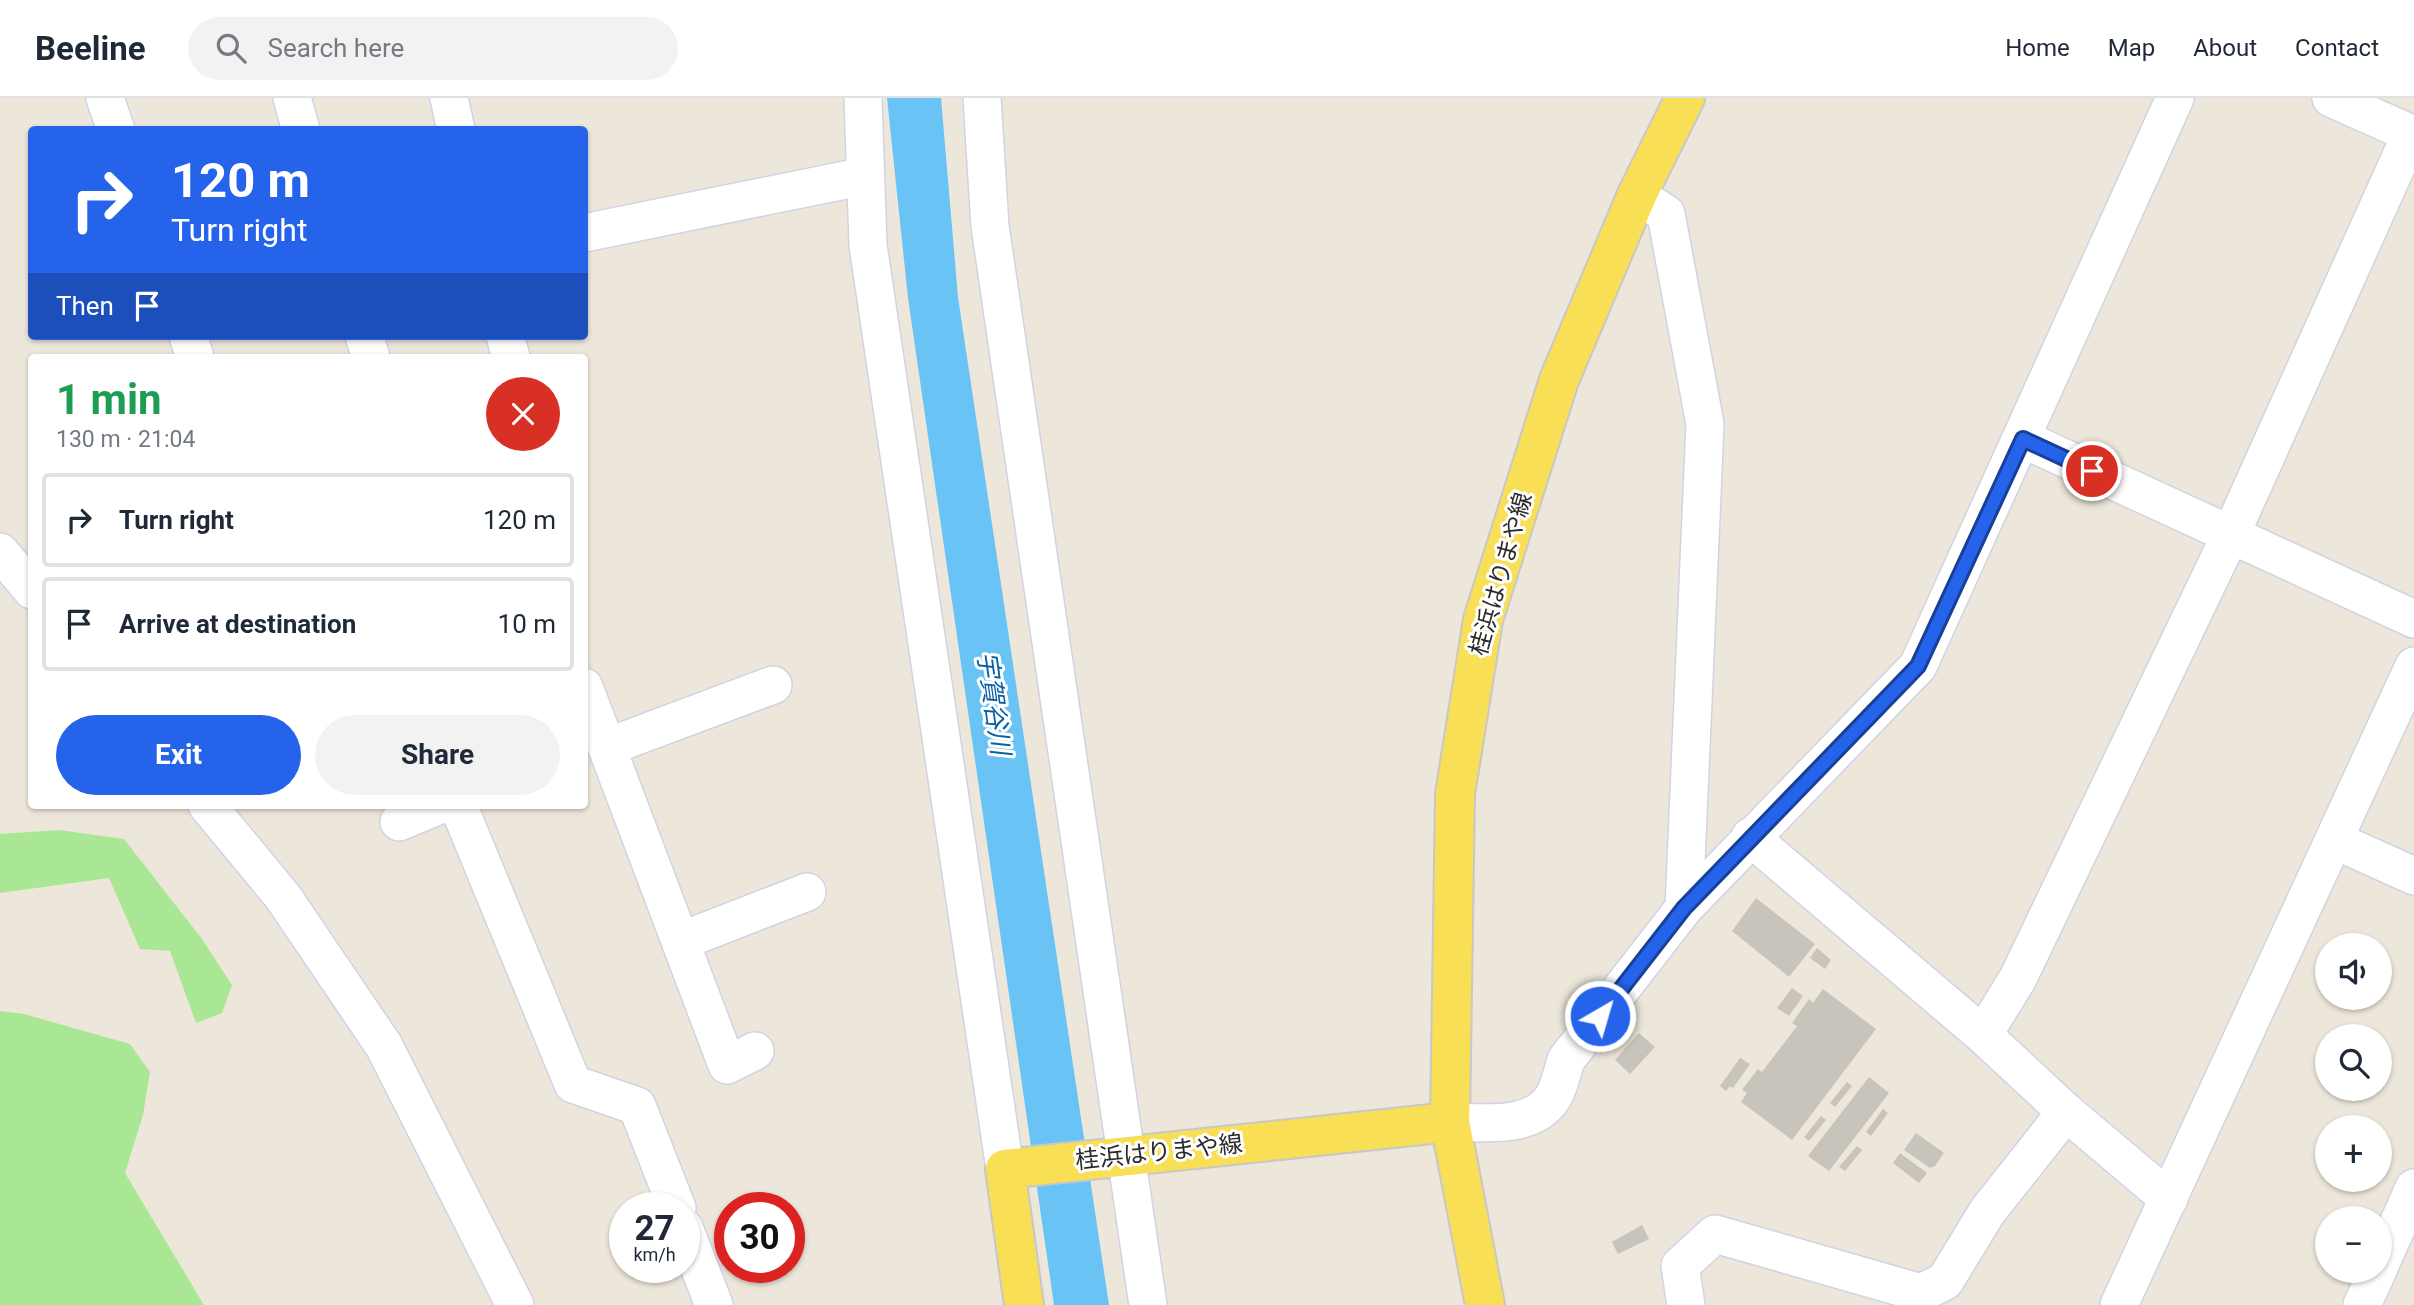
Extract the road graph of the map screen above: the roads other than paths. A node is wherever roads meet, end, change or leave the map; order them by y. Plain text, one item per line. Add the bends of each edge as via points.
1 (105, 98) edge
2 (292, 98) edge
3 (449, 98) edge
4 (863, 98) edge
5 (982, 98) edge
6 (1685, 98) edge
7 (2175, 98) edge
8 (2331, 98) edge
9 (115, 126) edge
10 (300, 126) edge
11 (455, 126) edge
12 (2413, 135) edge
13 (865, 176) junction
14 (1637, 195) junction
15 (588, 232) edge
16 (2023, 439) junction
17 (2231, 534) junction
18 (0, 552) edge
19 (28, 585) edge
20 (2414, 619) edge
21 (2414, 666) edge
22 (773, 685) dead end
23 (588, 697) edge
24 (607, 747) junction
25 (210, 809) edge
26 (430, 809) edge
27 (460, 809) edge
28 (399, 822) dead end
29 (1750, 837) junction
30 (2334, 840) junction
31 (2414, 876) edge
32 (807, 892) dead end
33 (1684, 908) junction
34 (681, 941) junction
35 (1983, 1035) junction
36 (755, 1051) dead end
37 (2066, 1112) junction
38 (1450, 1122) junction
39 (1115, 1156) junction
40 (1018, 1167) junction
41 (2414, 1188) edge
42 (671, 1192) edge
43 (2169, 1199) junction
44 (2392, 1238) edge
45 (700, 1269) edge
46 (2372, 1283) edge
47 (515, 1305) edge
48 (714, 1305) edge
49 (1024, 1305) edge
50 (1149, 1305) edge
51 (1485, 1305) edge
52 (1686, 1305) edge
53 (2119, 1305) edge
54 (2362, 1305) edge

1 - 9 street
2 - 10 street
3 - 11 street
4 - 13 street
5 - 39 street via 990,226
6 - 14 main road, 桂浜はりまや線
7 - 16 street
8 - 12 street
12 - 17 street
13 - 15 street
13 - 40 street via 868,245
14 - 33 street via 1667,214 1705,424
14 - 38 main road, 桂浜はりまや線 via 1559,380 1483,620 1455,794
16 - 17 street
16 - 29 street via 1918,666
17 - 20 street
17 - 35 street via 2018,978
18 - 19 street
21 - 30 street
22 - 24 street
23 - 24 street
24 - 34 street
25 - 47 street via 283,897 384,1046
26 - 28 street
27 - 42 street via 573,1084 637,1106
29 - 33 street
29 - 35 street
30 - 31 street
30 - 43 street
32 - 34 street
33 - 38 street via 1566,1060 1557,1089 1543,1109 1516,1120
34 - 36 street via 727,1065
35 - 37 street
37 - 43 street
37 - 52 street via 1987,1212 1945,1281 1921,1293 1715,1234 1680,1266
38 - 39 main road, 桂浜はりまや線
38 - 51 main road, 桂浜はりまや線
39 - 40 main road, 桂浜はりまや線
39 - 50 street
40 - 49 main road
41 - 44 street
43 - 53 street
45 - 48 street
46 - 54 street

